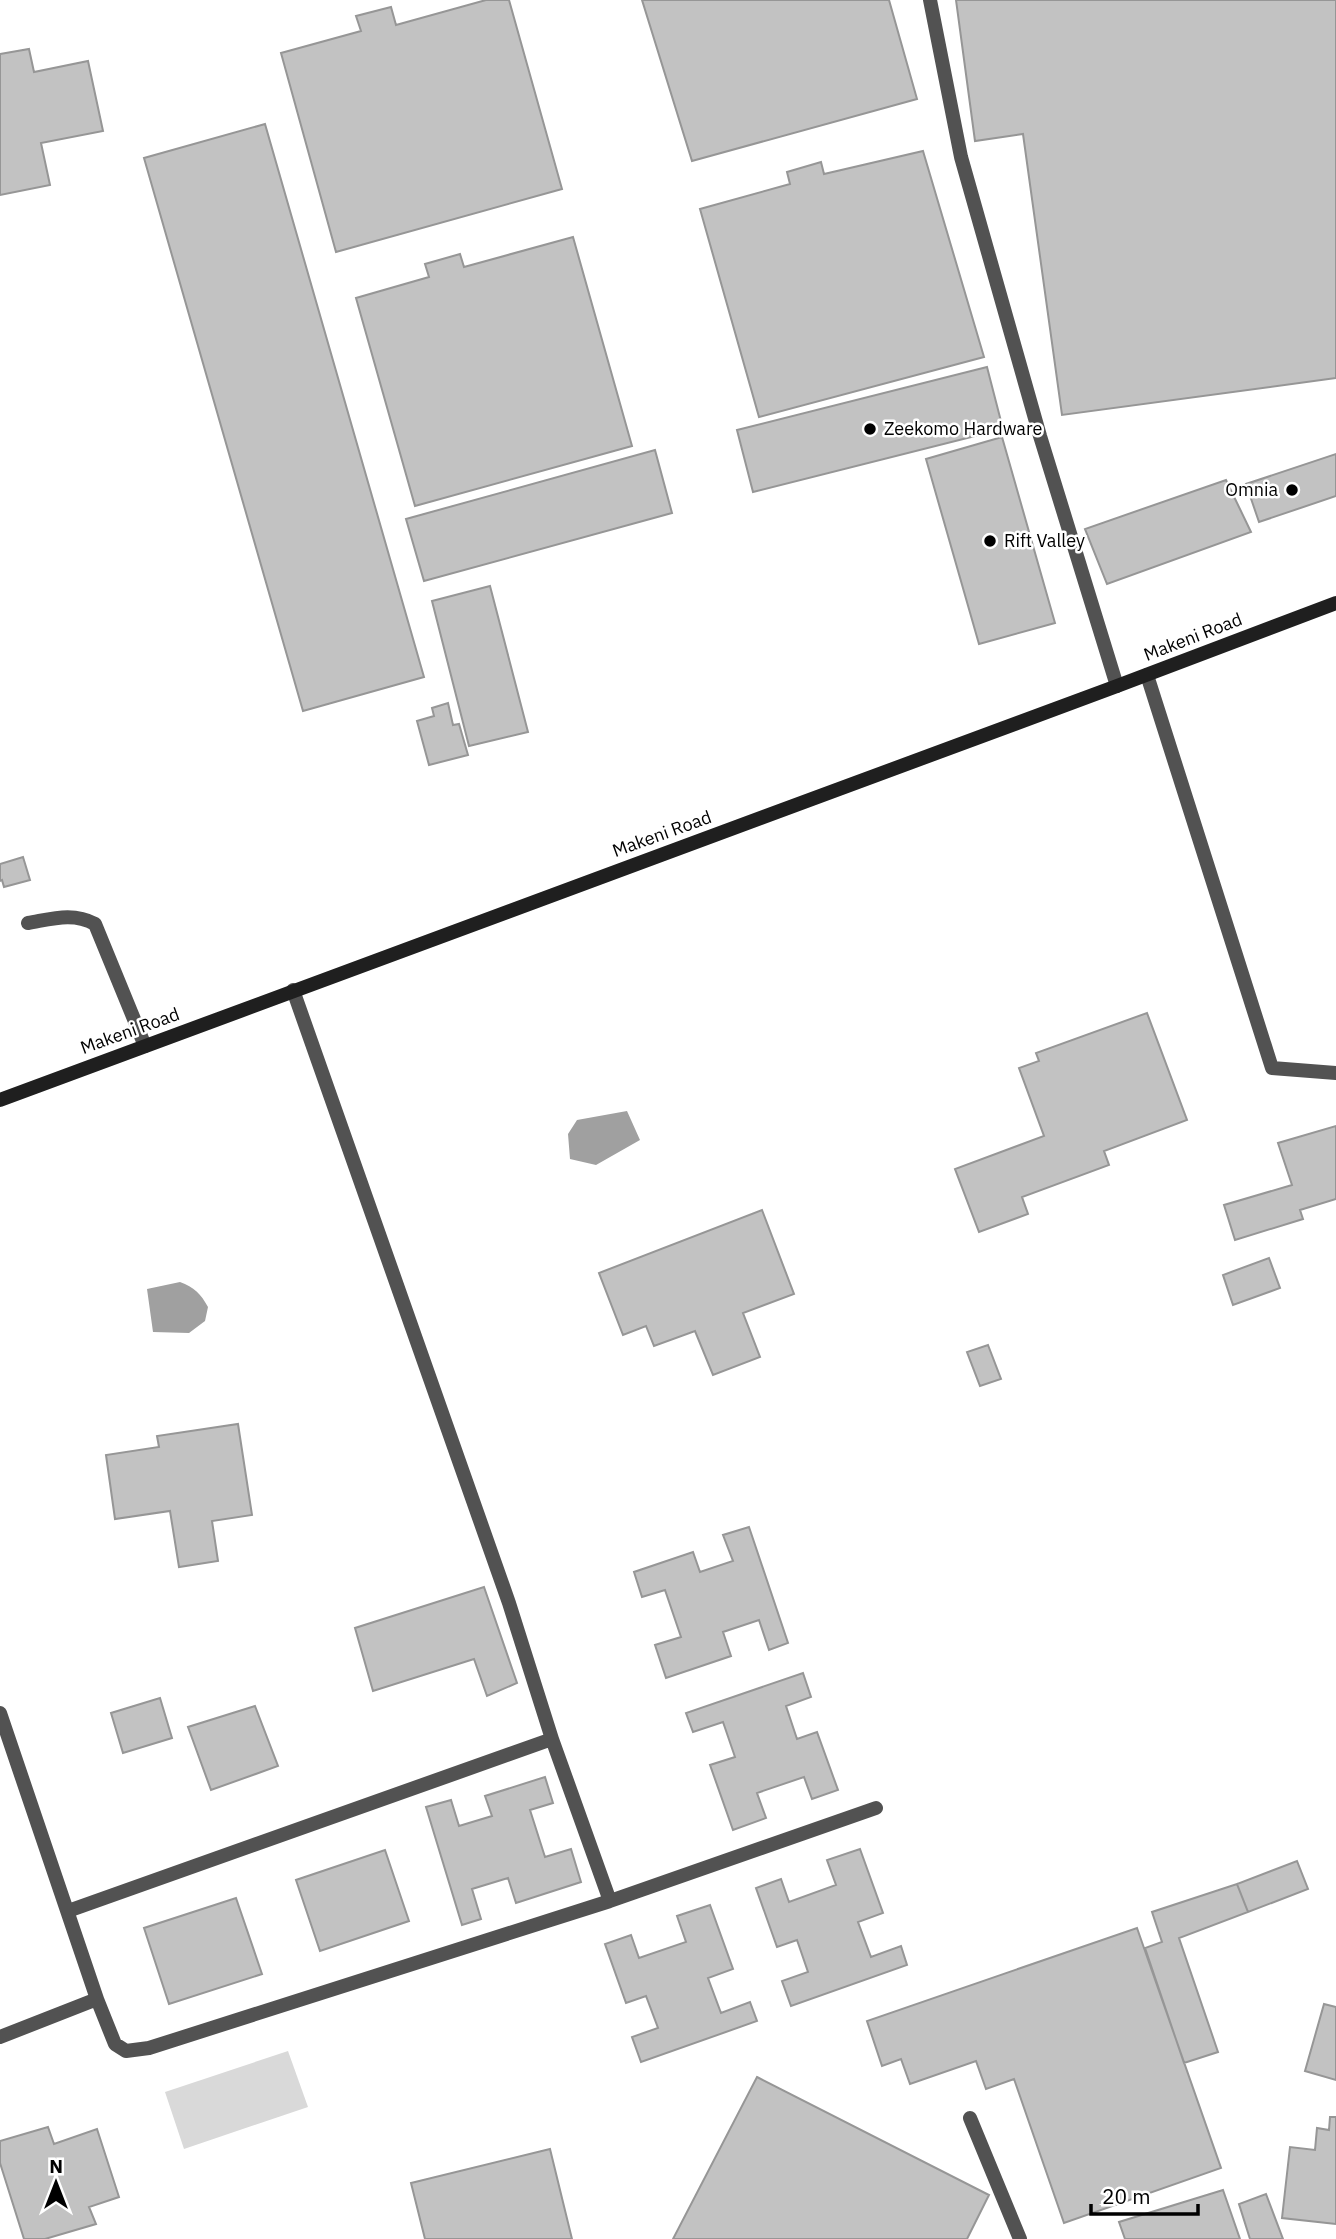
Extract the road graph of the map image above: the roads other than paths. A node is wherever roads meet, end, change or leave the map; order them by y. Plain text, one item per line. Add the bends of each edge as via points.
1 (930, 0) edge
2 (1336, 603) edge
3 (1147, 675) junction
4 (1117, 686) junction
5 (28, 923) dead end
6 (293, 990) junction
7 (145, 1046) junction
8 (1336, 1073) edge
9 (0, 1100) edge
10 (0, 1713) edge
11 (552, 1739) junction
12 (876, 1808) dead end
13 (610, 1900) junction
14 (68, 1910) junction
15 (97, 1999) junction
16 (0, 2037) edge
17 (970, 2118) dead end
18 (1020, 2239) edge

1 - 4 street via 961,156
2 - 3 main road, Makeni Road
3 - 4 main road, Makeni Road
3 - 8 street via 1272,1068
4 - 6 main road, Makeni Road
5 - 7 street via 82,917 95,924
6 - 7 main road, Makeni Road
6 - 11 street via 509,1603
7 - 9 main road, Makeni Road
10 - 14 street
11 - 13 street
11 - 14 street
12 - 13 street
13 - 15 street via 149,2048 125,2051 115,2044
14 - 15 street
15 - 16 street
17 - 18 street

